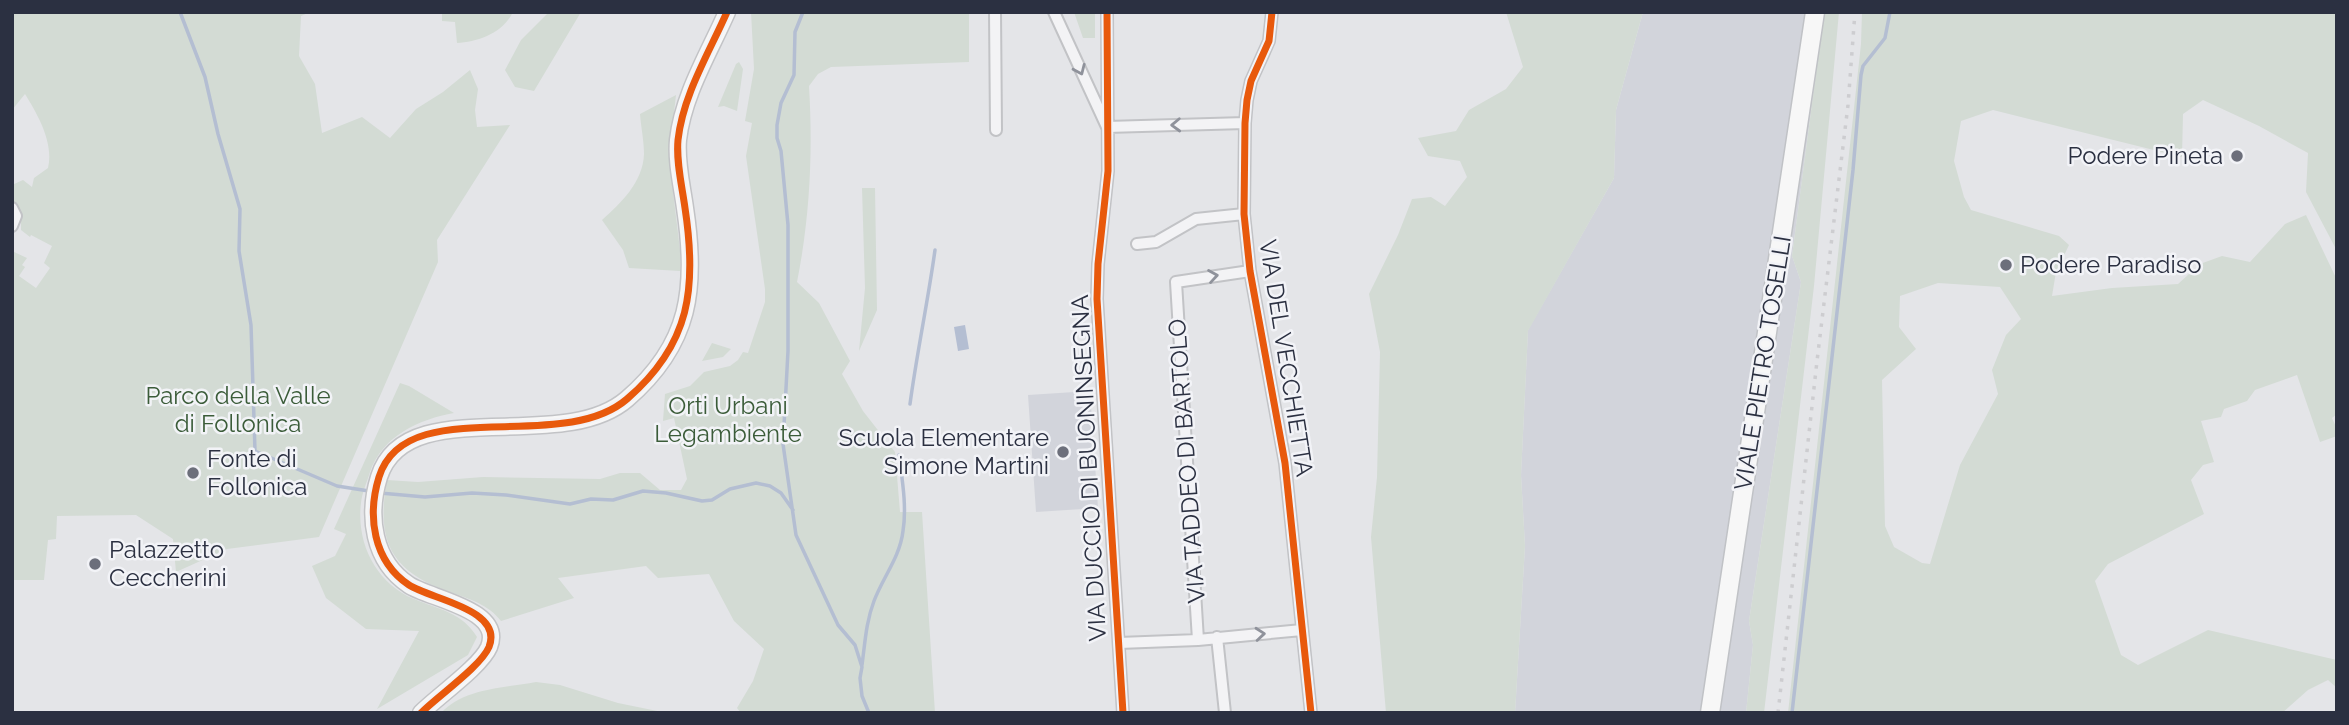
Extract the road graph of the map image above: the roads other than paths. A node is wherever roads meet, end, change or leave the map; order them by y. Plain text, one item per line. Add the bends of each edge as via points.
1 (727, 12) edge
2 (995, 12) edge
3 (1054, 12) edge
4 (1107, 12) edge
5 (1272, 12) edge
6 (1815, 12) edge
7 (1245, 123) junction
8 (1107, 127) junction
9 (996, 130) dead end
10 (12, 208) edge
11 (1244, 214) junction
12 (12, 226) edge
13 (1137, 244) dead end
14 (1250, 271) junction
15 (1302, 631) junction
16 (1217, 638) junction
17 (1198, 640) junction
18 (1119, 643) junction
19 (421, 713) edge
20 (1123, 713) edge
21 (1225, 713) edge
22 (1311, 713) edge
23 (1710, 713) edge

1 - 19 street via 694,86 680,132 691,276 680,330 661,364 624,402 597,416 552,426 423,434 396,449 379,476 373,506 376,539 392,570 418,590 477,614 489,628 485,652
2 - 9 street
3 -> 8 street
4 - 8 street, VIA DUCCIO DI BUONINSEGNA
5 - 7 street, VIA DEL VECCHIETTA via 1269,41 1251,81
6 - 23 main road, VIALE PIETRO TOSELLI
7 -> 8 street
7 - 11 street, VIA DEL VECCHIETTA
8 - 18 street, VIA DUCCIO DI BUONINSEGNA via 1108,171 1097,299
10 - 12 street via 16,216
11 - 13 street via 1196,219 1156,242
11 - 14 street, VIA DEL VECCHIETTA
14 - 15 street, VIA DEL VECCHIETTA via 1285,463
17 -> 14 street, VIA TADDEO DI BARTOLO via 1176,282
16 -> 15 street
15 - 22 street, VIA DEL VECCHIETTA
16 - 17 street
16 - 21 street, VIA TADDEO DI BARTOLO
17 - 18 street
18 - 20 street, VIA DUCCIO DI BUONINSEGNA

